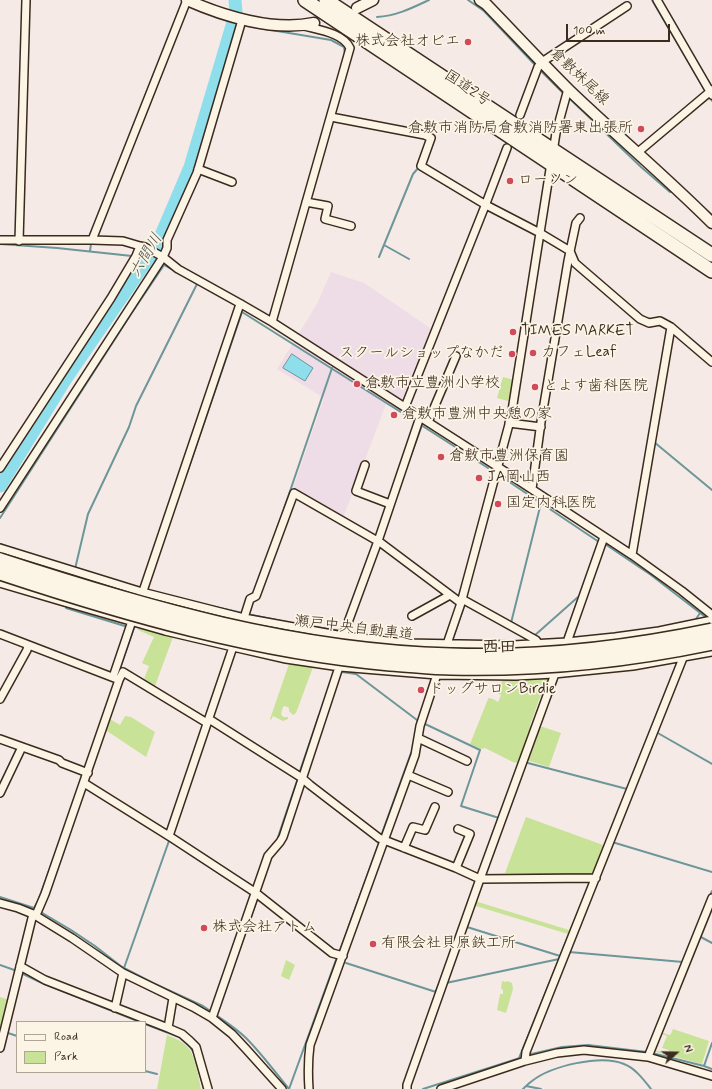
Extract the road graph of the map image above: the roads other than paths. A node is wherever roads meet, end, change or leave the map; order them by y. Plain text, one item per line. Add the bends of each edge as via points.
1 (26, 0) edge
2 (187, 0) edge
3 (305, 0) edge
4 (326, 0) edge
5 (373, 0) edge
6 (657, 0) edge
7 (484, 1) edge
8 (627, 6) dead end
9 (357, 8) dead end
10 (241, 22) junction
11 (314, 23) dead end
12 (302, 25) junction
13 (539, 67) junction
14 (567, 93) junction
15 (709, 93) edge
16 (520, 115) dead end
17 (331, 117) junction
18 (506, 148) dead end
19 (553, 150) junction
20 (637, 153) junction
21 (551, 163) junction
22 (198, 170) junction
23 (232, 182) dead end
24 (306, 202) junction
25 (485, 207) junction
26 (710, 217) edge
27 (580, 218) dead end
28 (351, 226) dead end
29 (540, 233) junction
30 (0, 240) edge
31 (19, 240) junction
32 (92, 240) junction
33 (143, 246) junction
34 (570, 251) junction
35 (712, 255) edge
36 (162, 256) junction
37 (712, 271) edge
38 (241, 304) junction
39 (272, 322) junction
40 (668, 325) junction
41 (456, 356) dead end
42 (712, 362) edge
43 (405, 407) junction
44 (420, 417) junction
45 (428, 422) junction
46 (510, 423) junction
47 (541, 427) junction
48 (365, 465) dead end
49 (498, 467) junction
50 (0, 468) edge
51 (532, 490) junction
52 (390, 504) junction
53 (0, 508) edge
54 (604, 537) junction
55 (379, 540) junction
56 (0, 548) edge
57 (632, 556) junction
58 (0, 560) edge
59 (0, 574) edge
60 (0, 583) edge
61 (142, 592) junction
62 (450, 594) junction
63 (462, 601) junction
64 (712, 615) edge
65 (412, 616) dead end
66 (244, 618) junction
67 (132, 622) junction
68 (710, 624) edge
69 (0, 634) edge
70 (343, 636) junction
71 (567, 642) junction
72 (712, 643) edge
73 (447, 644) junction
74 (539, 644) junction
75 (233, 647) junction
76 (28, 648) junction
77 (712, 652) edge
78 (680, 658) junction
79 (340, 667) junction
80 (554, 674) junction
81 (437, 675) junction
82 (116, 679) junction
83 (0, 700) edge
84 (209, 721) junction
85 (0, 738) edge
86 (418, 738) junction
87 (21, 749) junction
88 (467, 760) dead end
89 (85, 772) junction
90 (408, 775) junction
91 (300, 776) junction
92 (84, 783) junction
93 (448, 792) dead end
94 (0, 793) edge
95 (435, 807) dead end
96 (458, 829) dead end
97 (170, 837) junction
98 (382, 839) junction
99 (404, 848) junction
100 (456, 868) junction
101 (479, 877) junction
102 (596, 878) junction
103 (257, 894) junction
104 (712, 898) edge
105 (0, 902) edge
106 (36, 912) junction
107 (340, 956) junction
108 (19, 970) junction
109 (123, 973) junction
110 (173, 998) junction
111 (115, 1008) junction
112 (213, 1015) junction
113 (168, 1028) junction
114 (0, 1048) edge
115 (649, 1054) junction
116 (525, 1057) junction
117 (712, 1076) edge
118 (208, 1089) edge
119 (282, 1089) edge
120 (309, 1089) edge
121 (407, 1089) edge
122 (441, 1089) edge

1 - 31 street
2 - 10 main road
2 - 32 street
3 - 21 highway, 国道2号
4 - 19 highway, 国道2号
5 - 9 main road
6 - 15 street
7 - 13 main road, 倉敷妹尾線
8 - 13 street
10 - 12 main road
10 - 22 street
11 - 12 main road
12 - 17 street via 336,35 348,43 350,48
13 - 14 main road, 倉敷妹尾線
13 - 16 street
14 - 19 street
14 - 20 main road, 倉敷妹尾線
15 - 20 street
17 - 24 street
17 - 25 street via 431,138 421,166
18 - 25 street
19 - 21 street
19 - 35 highway, 国道2号
20 - 26 main road, 倉敷妹尾線
21 - 29 street
21 - 37 highway, 国道2号
22 - 23 street
22 - 36 street
24 - 28 street via 328,206 325,219
24 - 39 street
25 - 29 street
25 - 43 street
27 - 34 street via 576,223
29 - 34 street
29 - 46 street
30 - 31 street
31 - 32 street
32 - 33 street via 123,241
33 - 36 street
33 - 50 street
34 - 40 street via 575,263 640,319 649,323 660,321
34 - 47 street
36 - 38 street via 178,269
36 - 53 street
38 - 39 street
38 - 61 street
39 - 43 street
40 - 42 street
40 - 57 street via 652,441
41 - 45 street
43 - 44 street
44 - 45 street
44 - 52 street
45 - 49 street
46 - 47 street
46 - 49 street
47 - 51 street
48 - 52 street via 356,491
49 - 51 street
49 - 63 street
51 - 54 street
52 - 55 street
54 - 57 street
54 - 71 street
55 - 62 street
55 - 66 street via 294,493 256,596 250,599
55 - 70 street
56 - 61 street
57 - 64 street
58 - 68 highway, 瀬戸中央自動車道, bridge via 171,612 275,635 377,650 451,655 549,654 638,644
59 - 72 highway, 瀬戸中央自動車道, bridge via 115,610 213,635 272,648 361,661 450,668 550,666 639,656
60 - 67 street
61 - 66 street
61 - 67 street
62 - 63 street
62 - 65 street
63 - 73 street
63 - 74 street via 536,640
66 - 70 street
66 - 75 street
67 - 75 street
67 - 82 street
68 - 71 street
69 - 76 street
70 - 73 street via 406,643
70 - 79 street
71 - 74 street
71 - 80 street
73 - 74 street
73 - 81 street
75 - 79 street via 286,659
75 - 84 street
76 - 82 street
76 - 83 street
77 - 78 street
78 - 80 street via 626,667
78 - 102 street
79 - 81 street
79 - 91 street
80 - 81 street
80 - 101 street
81 - 86 street
82 - 84 street via 123,672
82 - 89 street
84 - 91 street
84 - 97 street
85 - 87 street
86 - 88 street
86 - 90 street via 416,754
87 - 89 street via 59,760
87 - 94 street
89 - 92 street
90 - 93 street
90 - 98 street
91 - 98 street
91 - 103 street via 283,837 268,856
92 - 97 street
92 - 106 street via 45,894
95 - 99 street via 425,830 413,827
96 - 100 street via 470,834
97 - 103 street
98 - 99 street
98 - 107 street
99 - 100 street
100 - 101 street
101 - 102 street
101 - 121 street
102 - 116 street
103 - 107 street via 332,953
103 - 112 street
104 - 115 street
105 - 106 street
106 - 108 street
106 - 109 street
107 - 120 street via 310,1045
108 - 111 street
108 - 114 street
109 - 110 street
109 - 111 street
110 - 112 street
110 - 113 street
111 - 113 street
112 - 119 street
113 - 118 street via 182,1034 196,1047
115 - 116 street via 584,1050
115 - 117 street
116 - 122 street

